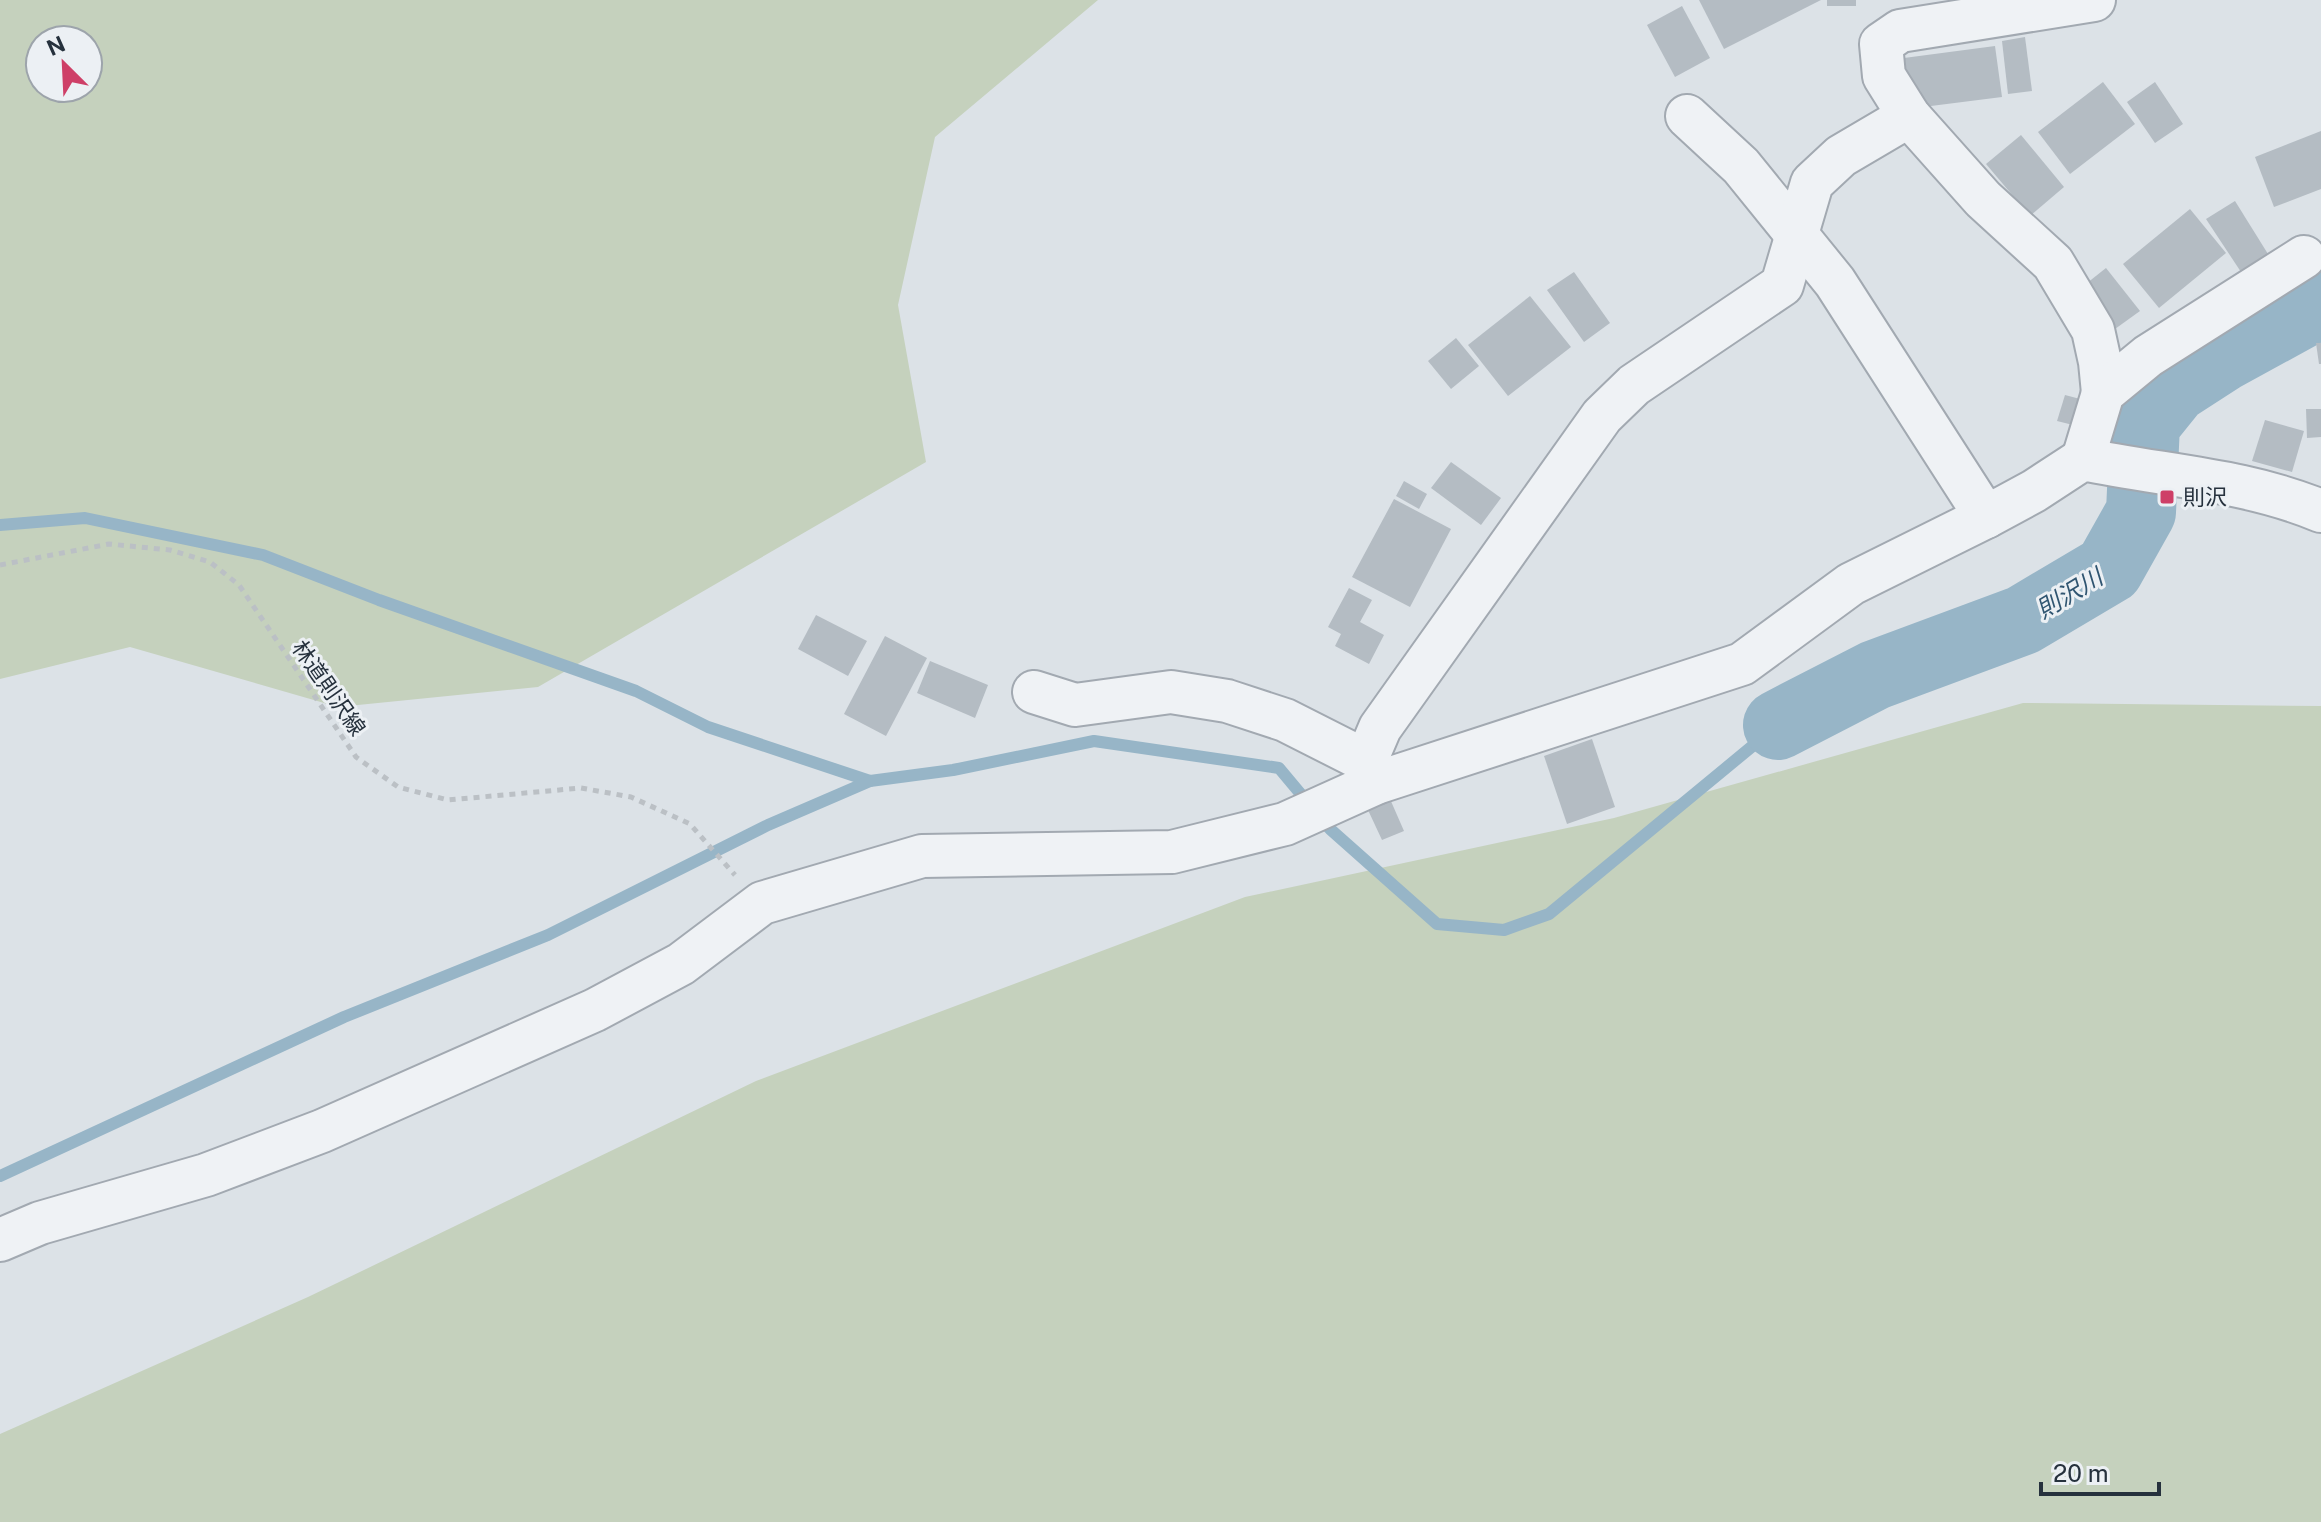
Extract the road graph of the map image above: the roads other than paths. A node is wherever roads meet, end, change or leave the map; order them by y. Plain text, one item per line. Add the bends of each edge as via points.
1 (2094, 0) edge
2 (1687, 116) dead end
3 (1909, 116) junction
4 (1797, 235) junction
5 (2304, 257) dead end
6 (2103, 393) junction
7 (2095, 461) junction
8 (2321, 511) edge
9 (1986, 517) junction
10 (1034, 692) dead end
11 (1367, 778) junction
12 (0, 1240) edge

1 - 3 street via 1900,31 1881,44 1884,76
2 - 4 street via 1741,166
3 - 4 street via 1841,156 1812,183
3 - 6 street via 1983,199 2053,263 2093,330
4 - 9 street via 1835,282
4 - 11 street via 1782,285 1634,385 1602,416 1380,728
5 - 6 street via 2148,356
6 - 7 street
7 - 8 street via 2282,495
7 - 9 street
9 - 11 street via 1851,584 1742,664
10 - 11 street via 1075,705 1171,692 1227,701 1285,720
11 - 12 street via 1285,824 1172,852 922,856 762,903 681,964 595,1010 322,1131 206,1175 40,1223

